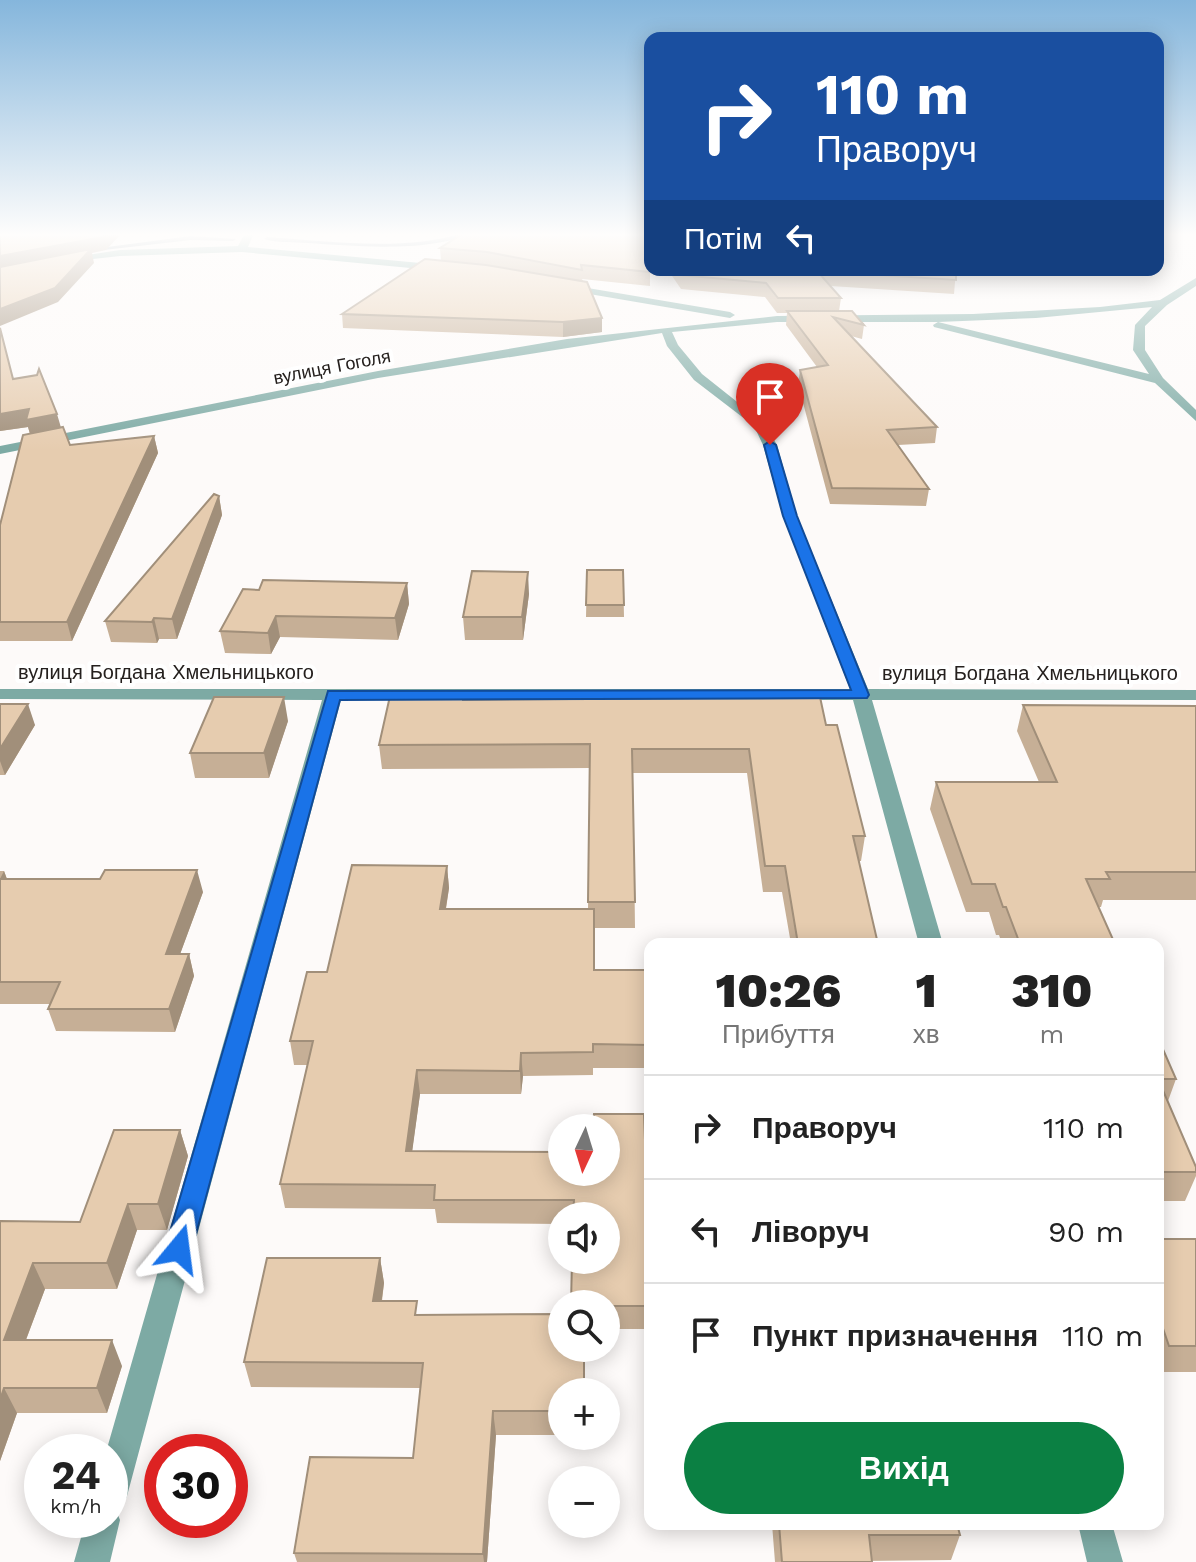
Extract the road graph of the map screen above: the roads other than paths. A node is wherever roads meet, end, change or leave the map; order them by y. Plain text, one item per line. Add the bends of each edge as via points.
1 (667, 306) edge
2 (1140, 306) edge
3 (1160, 306) edge
4 (913, 319) junction
5 (761, 320) junction
6 (666, 330) junction
7 (1159, 380) junction
8 (1196, 417) edge
9 (0, 450) edge
10 (0, 694) edge
11 (333, 695) junction
12 (861, 695) junction
13 (1196, 695) edge
14 (929, 938) edge
15 (127, 1434) edge
16 (1097, 1530) edge
17 (98, 1538) edge
18 (92, 1562) edge
19 (1105, 1562) edge

1 - 5 street
2 - 4 street, вулиця Гоголя
3 - 7 street via 1140,325 1139,350
4 - 5 street, вулиця Гоголя
4 - 7 street, вулиця Гоголя
5 - 6 street, вулиця Гоголя
6 - 9 street, вулиця Гоголя via 471,358
6 - 12 street via 698,377 759,424
7 - 8 street
10 - 11 street, вулиця Богдана Хмельницького
11 - 12 street, вулиця Богдана Хмельницького
11 - 15 street
12 - 13 street, вулиця Богдана Хмельницького
12 - 14 street
16 - 19 street
17 - 18 street

